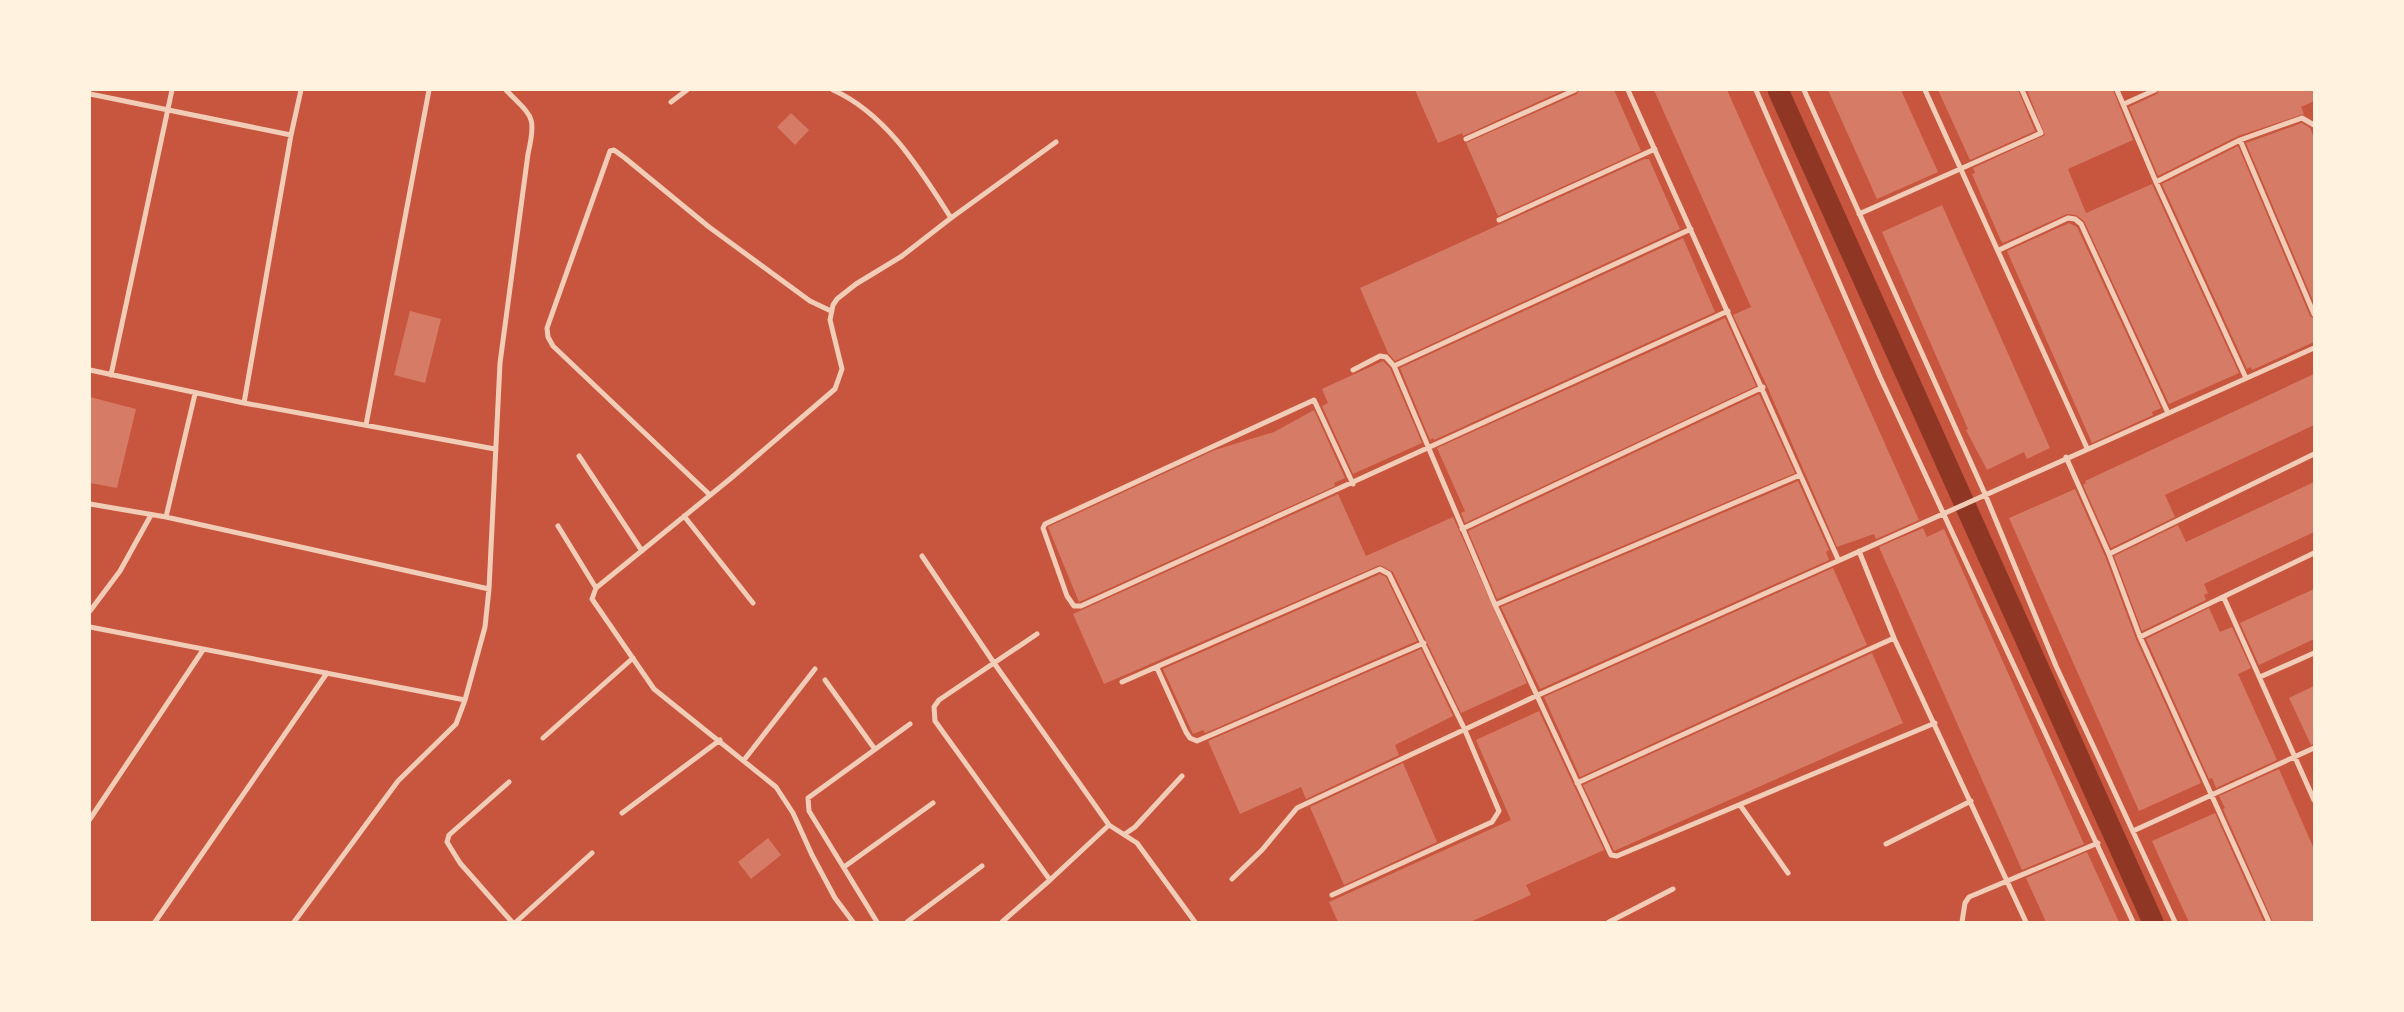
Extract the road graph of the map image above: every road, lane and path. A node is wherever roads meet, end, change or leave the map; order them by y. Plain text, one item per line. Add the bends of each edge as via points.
1 (172, 90) edge
2 (301, 90) edge
3 (429, 90) edge
4 (506, 90) edge
5 (687, 90) edge
6 (834, 90) edge
7 (1575, 90) edge
8 (1628, 90) edge
9 (1756, 90) edge
10 (1804, 90) edge
11 (1925, 90) edge
12 (2022, 90) edge
13 (2117, 90) edge
14 (2154, 90) edge
15 (90, 94) edge
16 (670, 102) dead end
17 (2124, 104) junction
18 (168, 110) junction
19 (2314, 125) edge
20 (291, 135) junction
21 (1466, 139) dead end
22 (2240, 140) junction
23 (1056, 142) dead end
24 (1655, 149) junction
25 (1962, 168) junction
26 (2156, 182) junction
27 (1859, 214) junction
28 (951, 218) junction
29 (1499, 220) dead end
30 (1691, 229) junction
31 (1999, 250) junction
32 (831, 311) junction
33 (1728, 311) junction
34 (2314, 314) edge
35 (2314, 348) edge
36 (1394, 366) junction
37 (90, 370) edge
38 (1353, 370) dead end
39 (111, 375) junction
40 (2246, 378) junction
41 (1763, 387) junction
42 (195, 394) junction
43 (244, 403) junction
44 (2168, 413) junction
45 (366, 425) junction
46 (1429, 446) junction
47 (2087, 448) junction
48 (495, 449) junction
49 (2314, 454) edge
50 (578, 456) dead end
51 (2066, 457) junction
52 (1800, 475) junction
53 (1353, 484) junction
54 (1985, 494) junction
55 (710, 495) junction
56 (90, 504) edge
57 (1943, 513) junction
58 (151, 515) junction
59 (684, 516) junction
60 (166, 517) junction
61 (558, 526) dead end
62 (1462, 529) junction
63 (1859, 550) junction
64 (642, 551) junction
65 (2314, 553) edge
66 (2109, 554) junction
67 (922, 556) dead end
68 (1838, 559) junction
69 (596, 588) junction
70 (489, 589) junction
71 (2224, 598) junction
72 (753, 603) dead end
73 (1495, 605) junction
74 (90, 611) edge
75 (90, 627) edge
76 (1037, 634) dead end
77 (2140, 637) junction
78 (1894, 638) junction
79 (1424, 643) junction
80 (203, 650) junction
81 (2314, 653) edge
82 (633, 658) junction
83 (994, 663) junction
84 (1157, 668) junction
85 (815, 669) dead end
86 (327, 673) junction
87 (2260, 677) junction
88 (825, 680) dead end
89 (1122, 682) dead end
90 (1536, 696) junction
91 (465, 700) junction
92 (1935, 723) junction
93 (910, 724) dead end
94 (1464, 728) junction
95 (543, 738) dead end
96 (720, 740) junction
97 (874, 748) junction
98 (2314, 748) edge
99 (2296, 756) junction
100 (744, 760) junction
101 (1182, 776) dead end
102 (509, 782) dead end
103 (1577, 783) junction
104 (2210, 797) junction
105 (2314, 800) edge
106 (1971, 801) junction
107 (933, 803) dead end
108 (1740, 805) junction
109 (622, 813) dead end
110 (90, 819) edge
111 (1109, 825) junction
112 (2133, 831) junction
113 (1124, 834) junction
114 (1886, 844) dead end
115 (2098, 844) junction
116 (592, 853) dead end
117 (982, 866) dead end
118 (844, 867) junction
119 (1788, 873) dead end
120 (1232, 878) dead end
121 (1050, 880) junction
122 (2008, 881) junction
123 (1673, 889) dead end
124 (1332, 895) dead end
125 (155, 922) edge
126 (294, 922) edge
127 (512, 922) edge
128 (516, 922) edge
129 (853, 922) edge
130 (877, 922) edge
131 (907, 922) edge
132 (1002, 922) edge
133 (1195, 922) edge
134 (1609, 922) edge
135 (1962, 922) edge
136 (2026, 922) edge
137 (2132, 922) edge
138 (2175, 922) edge
139 (2269, 922) edge

1 - 18 street
2 - 20 street
3 - 45 street
4 - 48 street via 527,109 534,129 500,363
5 - 16 street
6 - 28 street via 876,118
7 - 21 street
8 - 24 street
9 - 57 street via 1880,377
10 - 27 street
11 - 25 street
12 - 25 street via 2041,132
13 - 17 street
14 - 17 street
15 - 18 street
17 - 26 street
18 - 20 street
18 - 39 street
19 - 22 street via 2302,118
20 - 43 street
22 - 26 street
22 - 34 street
23 - 28 street
24 - 29 street
24 - 30 street
25 - 27 street
25 - 31 street
26 - 40 street
27 - 54 street
28 - 32 street via 902,256 856,284 837,299
30 - 33 street
30 - 36 street
31 - 44 street via 2068,218 2081,224
31 - 47 street
32 - 55 street via 832,333 842,369 834,389
32 - 55 street via 805,298 709,227 625,158 614,150 610,152 548,328 548,337 553,346
33 - 41 street
33 - 46 street
35 - 40 street
36 - 38 street via 1386,357 1380,356
36 - 46 street
37 - 39 street
39 - 42 street
40 - 44 street
41 - 52 street
41 - 62 street
42 - 43 street
42 - 60 street
43 - 45 street
44 - 47 street
45 - 48 street
46 - 53 street
46 - 62 street
47 - 51 street
48 - 70 street
49 - 66 street
50 - 64 street
51 - 54 street
51 - 66 street
52 - 68 street
52 - 73 street
53 - 53 street via 1314,400 1044,524 1043,528 1067,596 1074,606 1078,606
54 - 57 street
54 - 112 street via 2056,666
55 - 59 street
56 - 58 street
57 - 63 street
57 - 115 street
58 - 60 street
58 - 74 street via 120,571
59 - 64 street
59 - 72 street
60 - 70 street
61 - 69 street
62 - 73 street
63 - 68 street
63 - 78 street
64 - 69 street
65 - 71 street
66 - 77 street
67 - 83 street
68 - 90 street
69 - 82 street via 593,602
70 - 91 street via 485,627
71 - 77 street
71 - 87 street
73 - 90 street
75 - 80 street
76 - 83 street
77 - 104 street
78 - 92 street
78 - 103 street
79 - 84 street via 1389,574 1380,569
79 - 84 street via 1196,741 1186,732
79 - 94 street
80 - 86 street
80 - 110 street
81 - 87 street
82 - 95 street
82 - 96 street via 654,689
83 - 111 street
83 - 121 street via 939,700 934,707 934,717
84 - 89 street
85 - 100 street
86 - 91 street
86 - 125 street
87 - 99 street
88 - 97 street
90 - 94 street
90 - 103 street
91 - 126 street via 456,724 398,781
92 - 106 street
92 - 108 street
93 - 97 street
94 - 120 street via 1297,808 1262,850
94 - 124 street via 1498,807 1496,819
96 - 100 street
96 - 109 street
97 - 118 street via 808,798 809,811
98 - 99 street
99 - 104 street
99 - 105 street
100 - 129 street via 776,787 785,800 831,889
101 - 113 street via 1135,827
102 - 127 street via 449,835 447,842 460,863
103 - 108 street via 1608,854 1617,856
104 - 112 street
104 - 139 street
106 - 114 street
106 - 122 street
107 - 118 street
108 - 119 street
111 - 113 street
111 - 121 street
112 - 138 street
113 - 133 street via 1149,856
115 - 122 street
115 - 137 street
116 - 128 street
117 - 131 street
118 - 130 street
121 - 132 street
122 - 135 street via 1970,897 1965,903
122 - 136 street
123 - 134 street

